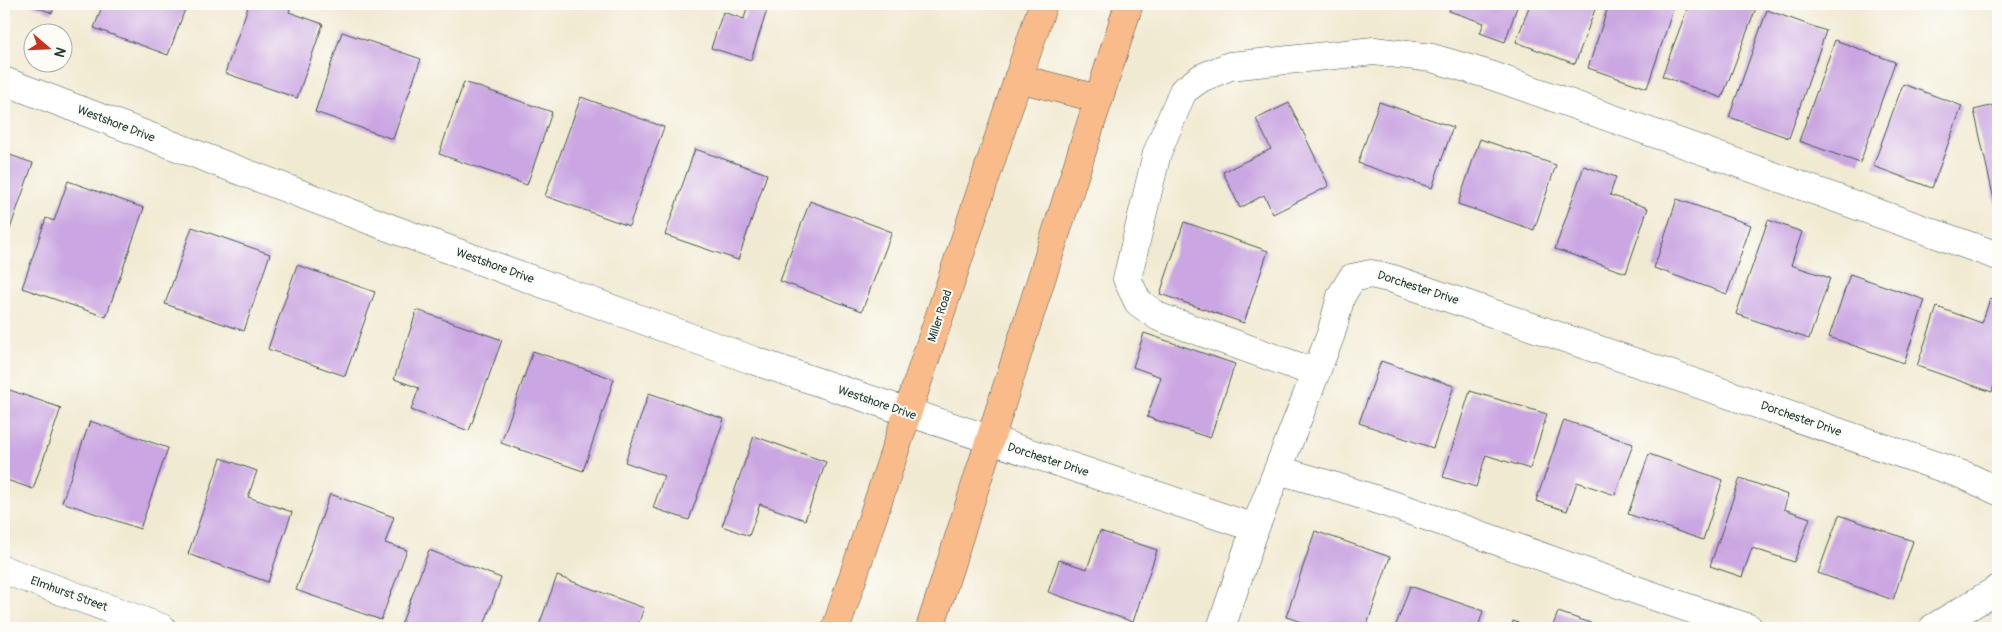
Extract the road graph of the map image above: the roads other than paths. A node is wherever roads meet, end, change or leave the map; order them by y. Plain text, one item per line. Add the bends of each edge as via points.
1 (1042, 4) edge
2 (1130, 4) edge
3 (1018, 78) junction
4 (4, 81) edge
5 (1099, 99) junction
6 (1998, 256) edge
7 (1316, 373) junction
8 (909, 413) junction
9 (991, 441) junction
10 (1278, 470) junction
11 (1998, 492) edge
12 (1255, 528) junction
13 (4, 570) edge
14 (1998, 589) edge
15 (162, 628) edge
16 (836, 628) edge
17 (930, 628) edge
18 (1221, 628) edge
19 (1749, 628) edge
20 (1934, 628) edge

1 - 3 main road, Miller Road
2 - 5 main road
3 - 5 main road
3 - 8 main road, Miller Road
4 - 8 street, Westshore Drive via 755,362
5 - 9 main road
6 - 7 street via 1500,78 1432,58 1374,51 1230,66 1202,78 1183,91 1157,153 1127,279 1138,302 1158,318
7 - 10 street, Dorchester Drive
7 - 11 street, Dorchester Drive via 1341,296 1352,278 1371,274 1403,282 1966,476
8 - 9 street, Westshore Drive
8 - 16 main road, Miller Road
9 - 12 street, Dorchester Drive
9 - 17 main road
10 - 12 street, Dorchester Drive
10 - 19 street via 1345,489
12 - 18 street
13 - 15 street, Elmhurst Street
14 - 20 street

